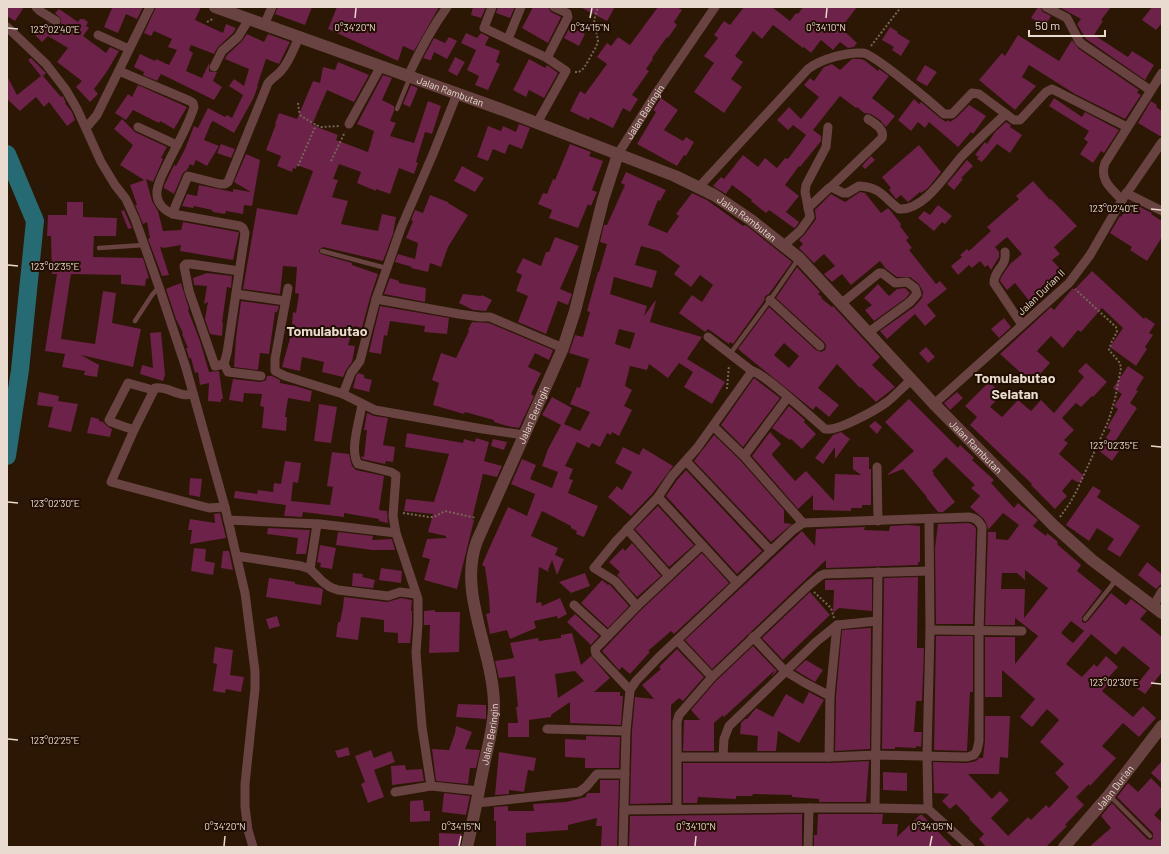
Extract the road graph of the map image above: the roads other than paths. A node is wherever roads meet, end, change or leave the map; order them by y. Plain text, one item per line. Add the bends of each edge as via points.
1 (36, 7) edge
2 (150, 7) edge
3 (272, 7) edge
4 (447, 7) edge
5 (492, 7) edge
6 (521, 7) edge
7 (554, 7) edge
8 (715, 7) edge
9 (1046, 7) edge
10 (222, 8) edge
11 (249, 19) junction
12 (56, 21) dead end
13 (264, 25) junction
14 (7, 27) edge
15 (98, 35) dead end
16 (299, 37) junction
17 (508, 39) junction
18 (129, 49) junction
19 (547, 58) junction
20 (381, 66) junction
21 (214, 67) dead end
22 (118, 71) junction
23 (409, 77) junction
24 (1161, 77) edge
25 (1150, 90) junction
26 (457, 94) junction
27 (398, 109) dead end
28 (1006, 114) junction
29 (868, 119) dead end
30 (536, 123) junction
31 (349, 124) road end
32 (138, 127) dead end
33 (828, 127) dead end
34 (1127, 127) junction
35 (86, 128) junction
36 (1162, 142) edge
37 (177, 145) junction
38 (618, 154) junction
39 (699, 187) junction
40 (831, 187) junction
41 (1124, 196) junction
42 (808, 208) junction
43 (1162, 211) edge
44 (173, 214) junction
45 (144, 245) junction
46 (784, 245) junction
47 (99, 248) dead end
48 (322, 251) dead end
49 (1005, 252) dead end
50 (800, 258) junction
51 (386, 268) junction
52 (239, 271) junction
53 (159, 287) junction
54 (288, 288) dead end
55 (236, 294) junction
56 (376, 298) junction
57 (770, 300) junction
58 (285, 301) junction
59 (842, 303) junction
60 (135, 321) dead end
61 (1022, 325) junction
62 (869, 332) junction
63 (708, 337) dead end
64 (820, 346) dead end
65 (563, 348) junction
66 (730, 354) junction
67 (224, 364) junction
68 (752, 371) junction
69 (260, 376) dead end
70 (912, 379) junction
71 (153, 390) junction
72 (193, 394) junction
73 (343, 394) junction
74 (788, 397) junction
75 (362, 404) junction
76 (934, 404) junction
77 (713, 426) junction
78 (134, 430) junction
79 (524, 435) junction
80 (744, 456) junction
81 (686, 461) junction
82 (877, 467) dead end
83 (658, 496) junction
84 (225, 507) junction
85 (929, 519) junction
86 (228, 520) junction
87 (878, 521) junction
88 (802, 523) junction
89 (317, 524) junction
90 (627, 529) junction
91 (396, 533) junction
92 (702, 545) junction
93 (771, 551) junction
94 (237, 556) junction
95 (310, 569) junction
96 (929, 571) junction
97 (878, 572) junction
98 (669, 576) junction
99 (1117, 579) junction
100 (737, 583) junction
101 (1162, 591) edge
102 (416, 594) junction
103 (574, 605) dead end
104 (637, 606) junction
105 (1158, 610) edge
106 (1085, 619) dead end
107 (877, 621) junction
108 (836, 626) junction
109 (930, 630) junction
110 (1022, 631) dead end
111 (979, 632) junction
112 (608, 636) junction
113 (753, 637) junction
114 (677, 640) junction
115 (785, 671) junction
116 (712, 677) junction
117 (630, 690) junction
118 (830, 696) junction
119 (1162, 726) edge
120 (547, 729) dead end
121 (626, 731) junction
122 (876, 755) junction
123 (724, 756) junction
124 (927, 756) junction
125 (678, 757) junction
126 (829, 757) junction
127 (625, 774) junction
128 (430, 786) junction
129 (395, 792) dead end
130 (1109, 795) junction
131 (478, 797) junction
132 (809, 808) junction
133 (875, 808) junction
134 (677, 809) junction
135 (928, 809) junction
136 (624, 810) junction
137 (1150, 836) dead end
138 (253, 847) edge
139 (467, 847) edge
140 (623, 847) edge
141 (808, 847) edge
142 (970, 847) edge
143 (1064, 847) edge

1 - 12 street
2 - 18 street
3 - 13 street
4 - 23 street via 420,50
5 - 17 street via 484,28
6 - 17 street
7 - 19 street via 569,14
8 - 38 street, Jalan Beringin
9 - 25 street via 1067,18 1082,44
10 - 11 street, Jalan Rambutan
11 - 13 street, Jalan Rambutan
11 - 21 street via 238,38 222,51
13 - 16 street, Jalan Rambutan
14 - 35 street via 59,80
15 - 18 street
16 - 20 street, Jalan Rambutan
16 - 44 street via 285,65 268,83 228,182 220,184 188,176
17 - 19 street
18 - 22 street
19 - 30 street via 566,71
20 - 23 street, Jalan Rambutan
20 - 31 street
22 - 35 street via 97,115
22 - 37 street via 193,103 193,111
23 - 26 street, Jalan Rambutan
23 - 27 lane
24 - 25 street
25 - 34 street
26 - 30 street, Jalan Rambutan
26 - 51 street
28 - 34 street via 1014,120 1020,120 1046,92 1052,89
28 - 39 street via 979,94 972,93 952,114 944,114 865,53 825,59 808,69
28 - 40 street via 962,156 937,187 910,208 898,209 884,194 870,188 860,186 843,193
29 - 40 street via 882,130 882,138
30 - 38 street, Jalan Rambutan
32 - 37 street
33 - 42 street via 826,147 806,185
34 - 41 street via 1103,169 1105,180
35 - 45 street via 101,162 126,199
36 - 41 street, Jalan Durian II
37 - 44 street via 157,190 160,205
38 - 39 street, Jalan Rambutan
38 - 65 street, Jalan Beringin
39 - 46 street, Jalan Rambutan via 751,220
40 - 42 street
41 - 43 street
41 - 61 street, Jalan Durian II via 1090,255 1069,283
42 - 46 street via 810,217
44 - 52 street via 243,228 245,233
45 - 47 lane
45 - 53 street
46 - 50 street, Jalan Rambutan
48 - 51 lane
49 - 61 street via 1006,258 995,274 994,283
50 - 57 lane
50 - 59 street, Jalan Rambutan
51 - 56 street
52 - 55 street
52 - 67 street via 192,264 184,266 189,291 213,362 215,366
53 - 60 lane
53 - 72 street
54 - 58 street
55 - 58 street
55 - 67 street
56 - 65 street via 459,314 490,317
56 - 73 street via 360,361 351,373
57 - 64 street
57 - 66 lane
58 - 73 street via 275,371
59 - 62 street, Jalan Rambutan
59 - 62 street via 880,273 895,283 906,282 915,288 917,294 910,302
61 - 76 street, Jalan Durian II
62 - 70 street, Jalan Rambutan
63 - 66 street
65 - 79 street, Jalan Beringin
66 - 68 street
67 - 69 street via 228,372
68 - 74 street
68 - 77 street
70 - 74 street via 887,402 869,414 830,430 825,429
70 - 76 street, Jalan Rambutan
71 - 72 street via 157,387 187,396
71 - 78 street
71 - 78 street via 128,383 112,412 109,420 111,422
72 - 84 street
73 - 75 street
74 - 80 street
75 - 79 street via 375,410
75 - 91 street via 357,432 356,461 362,466 395,473 393,522
76 - 99 street, Jalan Rambutan via 1052,525
77 - 80 street
77 - 81 street
78 - 84 street via 111,482 209,508
79 - 131 street, Jalan Beringin via 474,548 470,567 474,606 494,706
80 - 88 street
81 - 83 street
81 - 93 street
82 - 87 street
83 - 90 street
83 - 92 street
84 - 86 street
85 - 87 street
85 - 96 street
85 - 111 street via 969,517 979,521 982,527
86 - 89 street
86 - 94 street
87 - 88 street
88 - 93 street
89 - 91 street
89 - 95 street
90 - 98 street
90 - 104 street via 594,568 615,580
91 - 102 street
92 - 98 street
92 - 100 street
93 - 100 street
94 - 95 street
94 - 138 street via 245,594 255,671 245,784 246,815
95 - 102 street via 323,582 338,590 388,596 400,592
96 - 97 street
96 - 109 street
97 - 107 street
97 - 113 street via 820,576
98 - 104 street
99 - 105 street, Jalan Rambutan
99 - 106 lane
100 - 114 street
101 - 105 street
102 - 128 street via 416,653
103 - 112 street
104 - 112 street
107 - 108 street
107 - 122 street
108 - 115 street
108 - 118 street
109 - 111 street
109 - 124 street
110 - 111 street
111 - 124 street via 978,750 974,755 967,757
112 - 117 street via 595,649 596,654
113 - 115 street
113 - 116 street
114 - 116 street
114 - 117 street
115 - 118 street
115 - 123 street via 729,726 724,739
116 - 125 street via 679,715
117 - 121 street
118 - 126 street
119 - 130 street, Jalan Durian
120 - 121 street
121 - 127 street
122 - 124 street
122 - 126 street
122 - 133 street
123 - 125 street
123 - 126 street
124 - 135 street
125 - 134 street
127 - 131 street via 597,774 579,792
127 - 136 street
128 - 129 street
128 - 131 street
130 - 137 lane
130 - 143 street, Jalan Durian
131 - 139 street, Jalan Beringin
132 - 133 street
132 - 134 street
132 - 141 street
133 - 135 street
134 - 136 street
135 - 142 street
136 - 140 street

